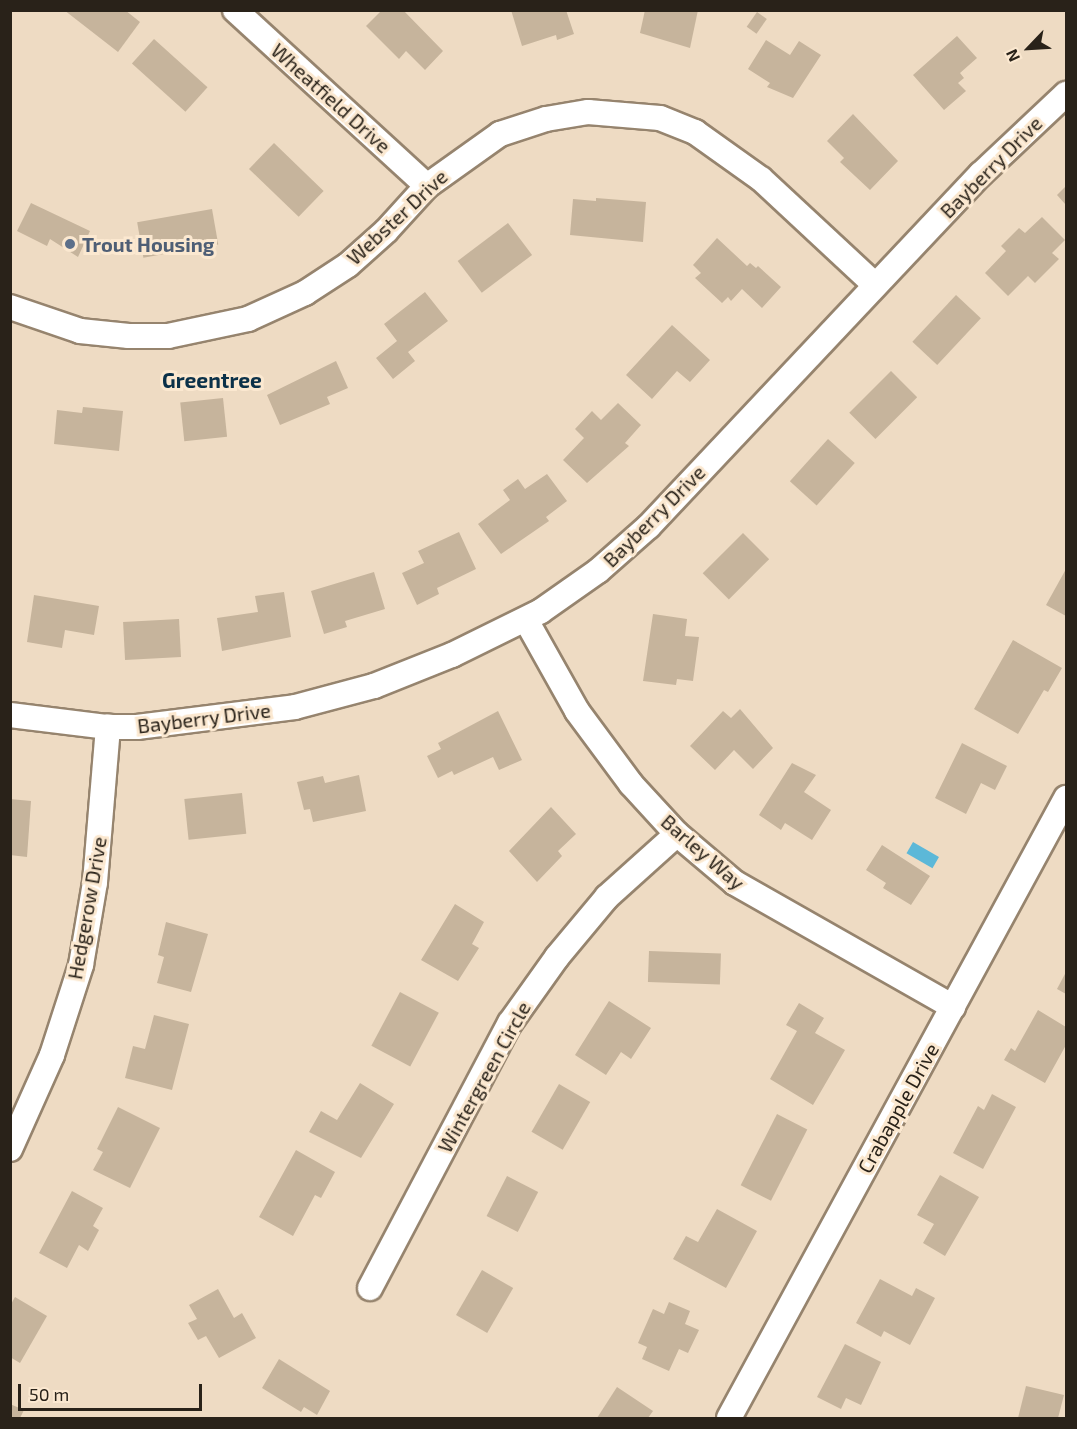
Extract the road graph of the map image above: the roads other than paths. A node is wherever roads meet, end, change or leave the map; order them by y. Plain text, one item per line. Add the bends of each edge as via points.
1 (234, 10) edge
2 (1066, 94) edge
3 (427, 186) junction
4 (875, 285) junction
5 (10, 307) edge
6 (526, 620) junction
7 (10, 715) edge
8 (108, 727) junction
9 (1066, 798) edge
10 (677, 834) junction
11 (953, 1007) junction
12 (11, 1147) edge
13 (370, 1288) dead end
14 (729, 1419) edge

1 - 3 street, Wheatfield Drive
2 - 4 street, Bayberry Drive via 981,174
3 - 4 street, Webster Drive via 500,134 546,119 588,112 660,118 695,132 728,152
3 - 5 street, Webster Drive via 348,265 305,293 213,329 168,336 80,331
4 - 6 street, Bayberry Drive via 649,526 598,571
6 - 8 street, Bayberry Drive via 374,686 306,704 211,720
6 - 10 street, Barley Way via 577,711 631,784
7 - 8 street, Bayberry Drive
8 - 12 street, Hedgerow Drive via 95,882 81,965 52,1055
9 - 11 street, Crabapple Drive
10 - 11 street, Barley Way via 735,883
10 - 13 street, Wintergreen Circle via 607,897 557,957 510,1023
11 - 14 street, Crabapple Drive

